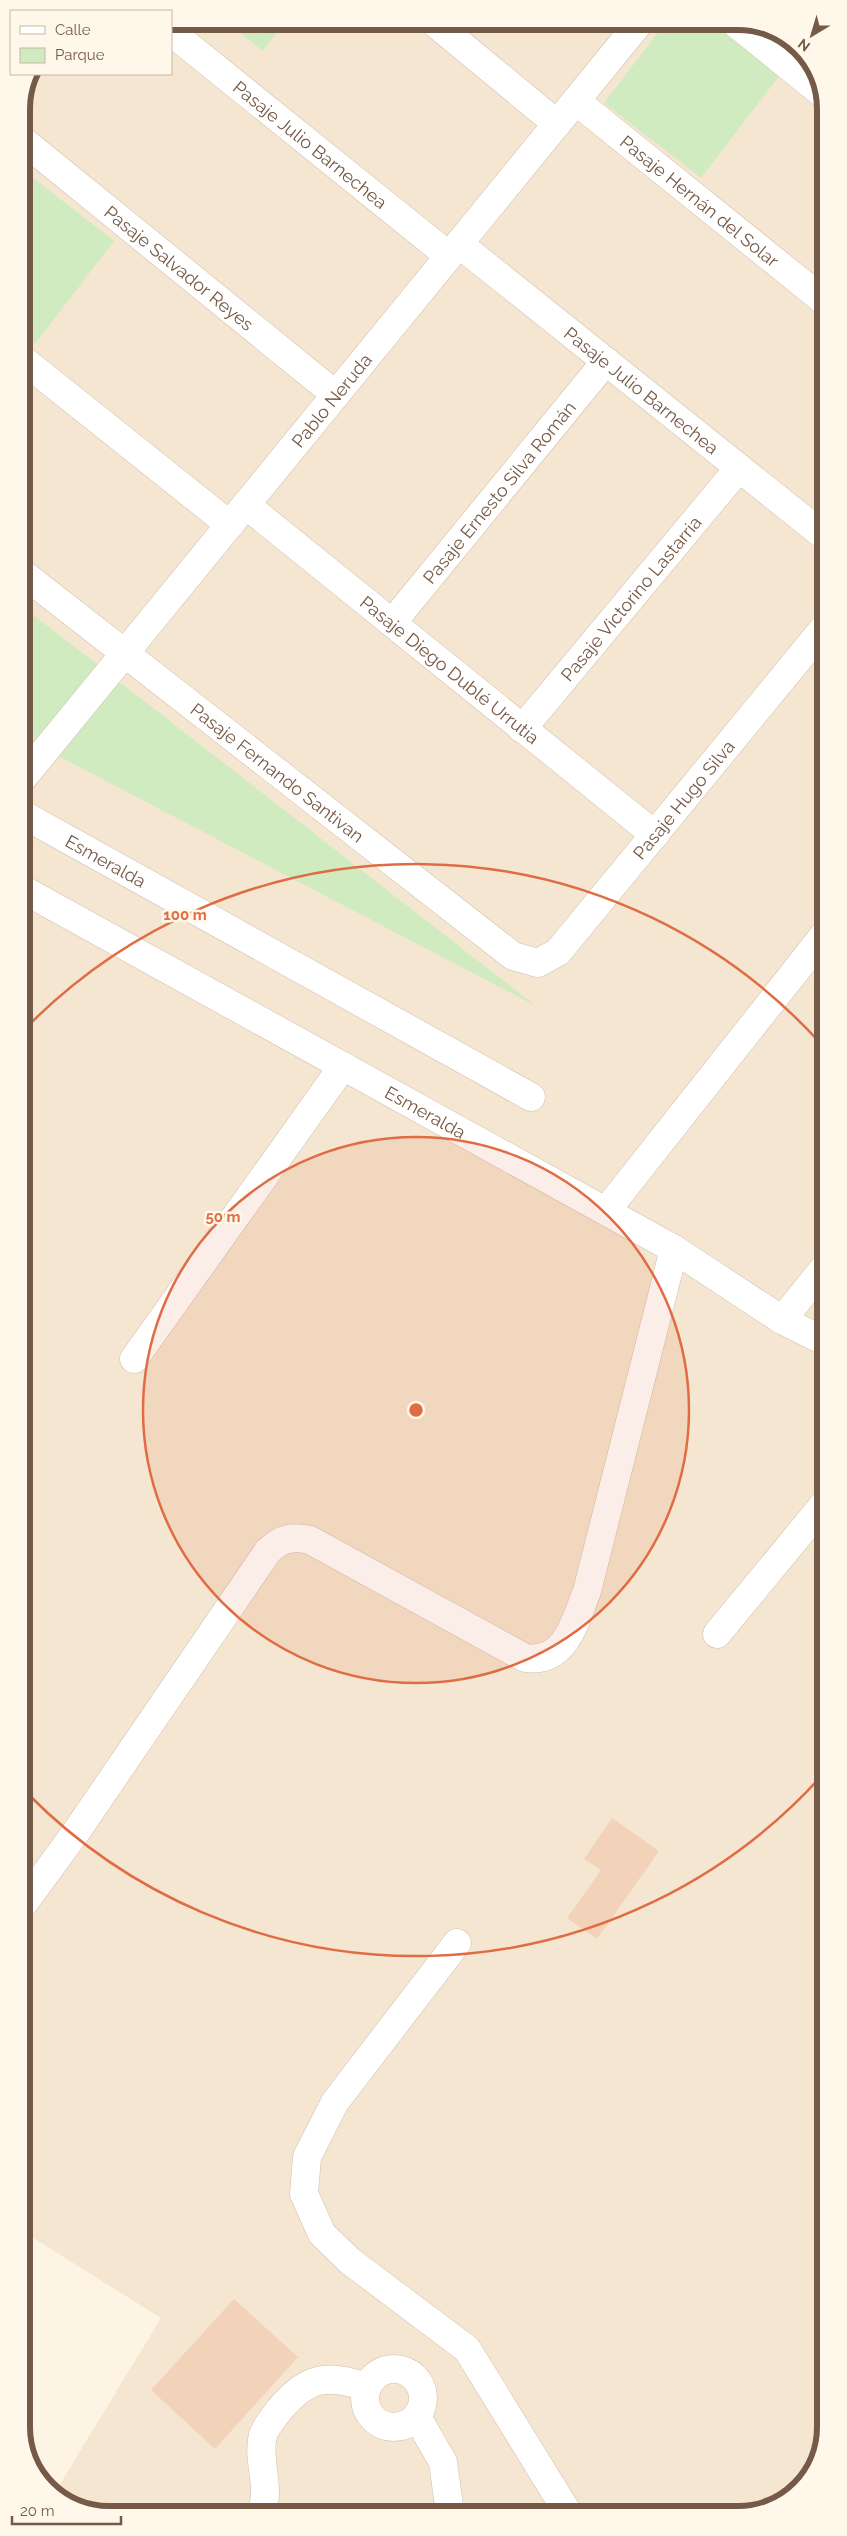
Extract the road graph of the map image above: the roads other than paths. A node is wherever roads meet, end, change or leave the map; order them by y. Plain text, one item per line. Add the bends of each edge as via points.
1 (443, 30) edge
2 (634, 30) edge
3 (744, 30) edge
4 (172, 33) edge
5 (813, 86) edge
6 (576, 101) junction
7 (557, 124) junction
8 (30, 146) edge
9 (454, 250) junction
10 (817, 295) edge
11 (606, 361) junction
12 (30, 366) edge
13 (336, 395) junction
14 (739, 468) junction
15 (238, 515) junction
16 (817, 530) edge
17 (30, 579) edge
18 (392, 623) junction
19 (817, 637) edge
20 (125, 653) junction
21 (522, 729) junction
22 (30, 770) edge
23 (30, 818) edge
24 (654, 835) junction
25 (30, 893) edge
26 (817, 944) edge
27 (538, 963) joint
28 (343, 1066) junction
29 (531, 1097) dead end
30 (606, 1211) junction
31 (674, 1249) junction
32 (817, 1277) edge
33 (782, 1320) junction
34 (817, 1338) edge
35 (134, 1358) dead end
36 (817, 1513) edge
37 (717, 1634) dead end
38 (30, 1895) edge
39 (457, 1944) dead end
40 (367, 2387) junction
41 (417, 2416) junction
42 (263, 2506) edge
43 (449, 2506) edge
44 (564, 2506) edge

1 - 7 street
2 - 6 street, Pablo Neruda
3 - 5 street
4 - 9 street, Pasaje Julio Barnechea
6 - 7 street, Pablo Neruda
6 - 10 street, Pasaje Hernán del Solar
7 - 9 street, Pablo Neruda
8 - 13 street, Pasaje Salvador Reyes
9 - 11 street, Pasaje Julio Barnechea
9 - 13 street, Pablo Neruda
11 - 14 street, Pasaje Julio Barnechea
11 - 18 street, Pasaje Ernesto Silva Román
12 - 15 street, Pasaje Diego Dublé Urrutia
13 - 15 street, Pablo Neruda
14 - 16 street, Pasaje Julio Barnechea
14 - 21 street, Pasaje Victorino Lastarria
15 - 18 street, Pasaje Diego Dublé Urrutia
15 - 20 street, Pablo Neruda
17 - 20 street, Pasaje Fernando Santivan
18 - 21 street, Pasaje Diego Dublé Urrutia
19 - 24 street, Pasaje Hugo Silva
20 - 22 street, Pablo Neruda
20 - 27 street, Pasaje Fernando Santivan via 513,956
21 - 24 street, Pasaje Diego Dublé Urrutia
23 - 29 street, Esmeralda
24 - 27 street, Pasaje Hugo Silva via 558,952
25 - 28 street, Esmeralda
26 - 30 street
28 - 30 street, Esmeralda
28 - 35 street
30 - 31 street, Esmeralda
31 - 33 street, Esmeralda
31 - 38 street via 587,1591 571,1631 557,1650 537,1660 525,1658 310,1540 286,1538 268,1551
32 - 33 street
33 - 34 street, Esmeralda
36 - 37 street
39 - 44 street via 334,2102 307,2157 304,2194 322,2234 350,2261 467,2349
40 - 41 street via 365,2404 371,2416 381,2424 394,2428 407,2425
40 - 41 street via 381,2371 394,2368 407,2371 417,2380 422,2392 423,2405
40 - 42 street via 344,2380 321,2379 304,2386 272,2418 264,2435
41 - 43 street via 443,2462

